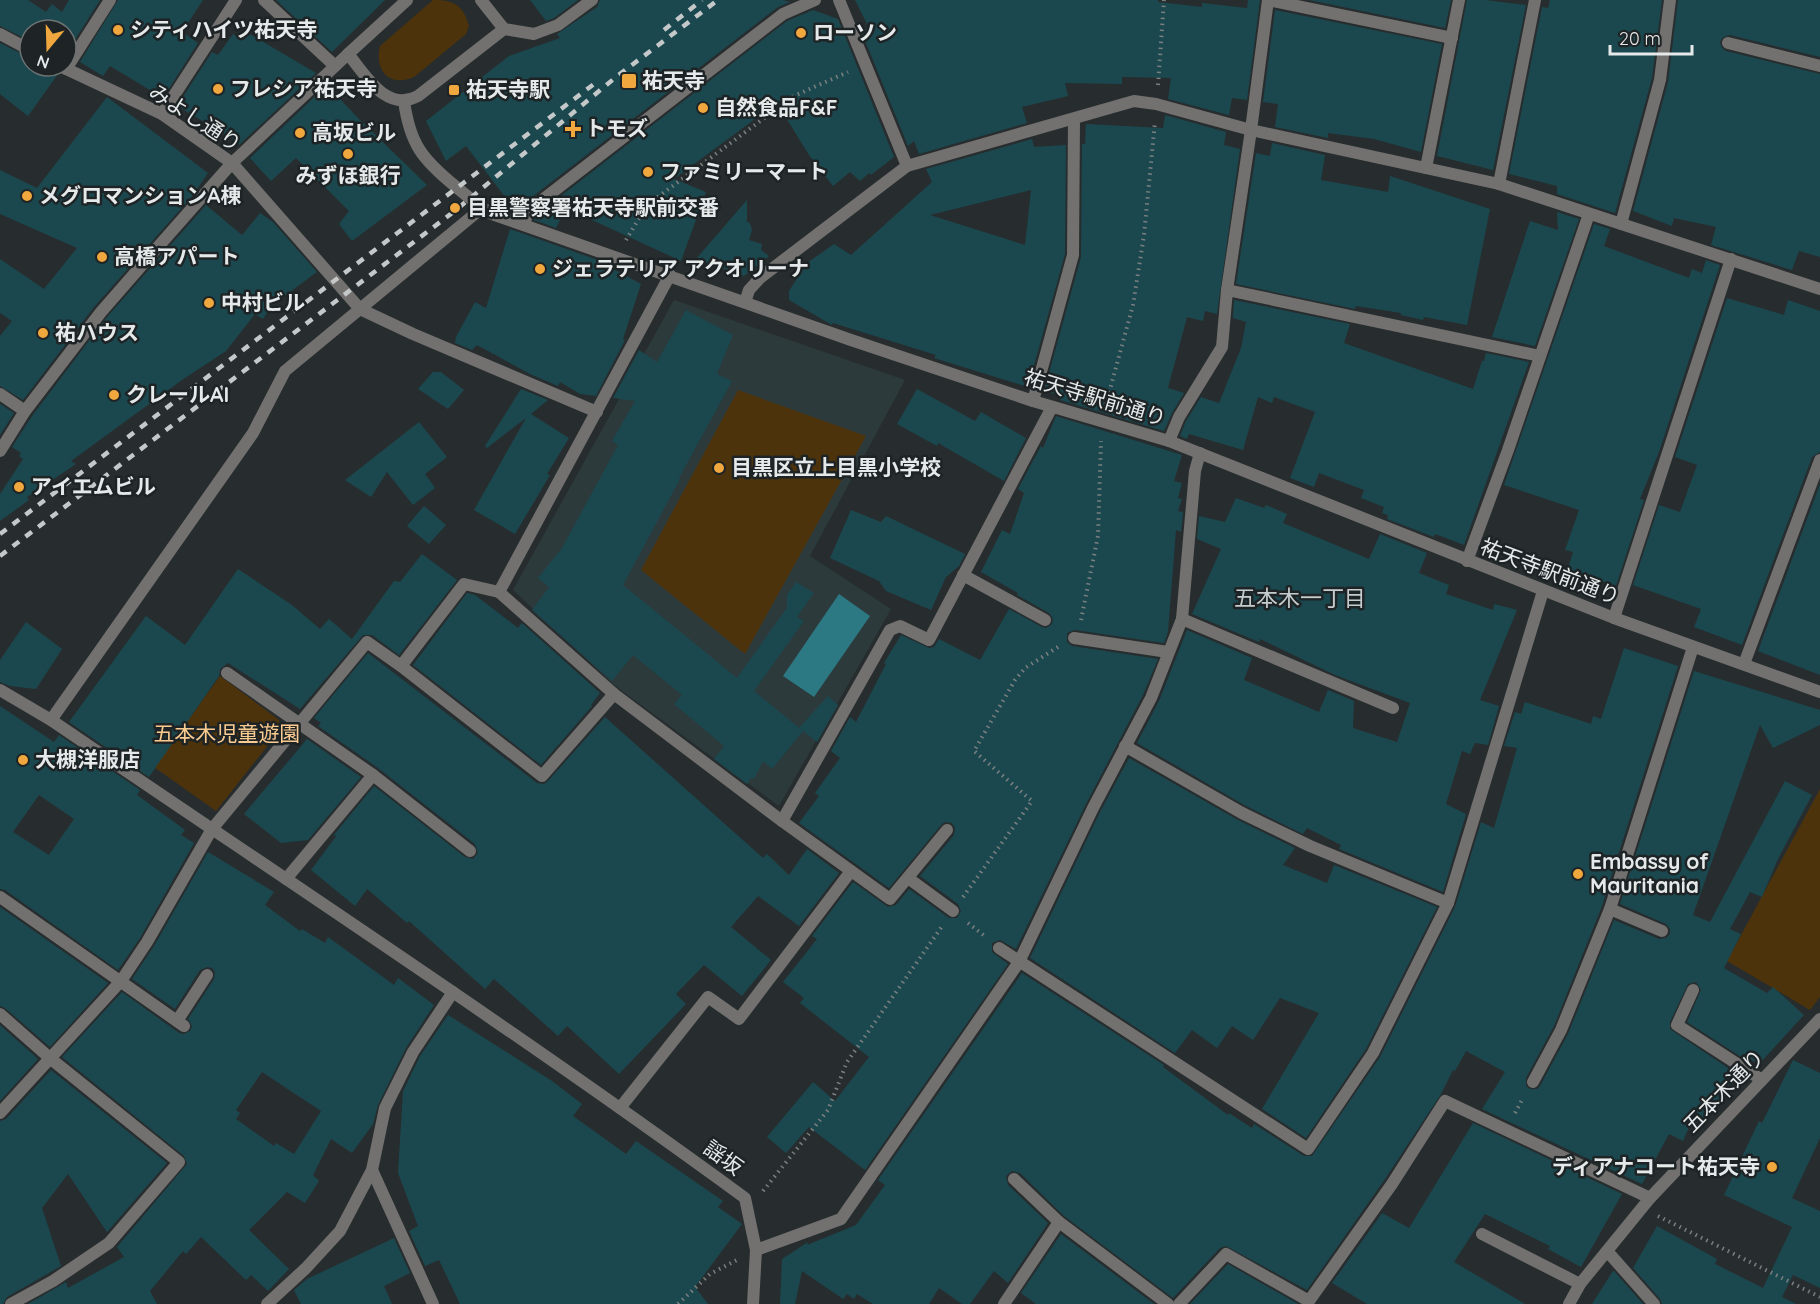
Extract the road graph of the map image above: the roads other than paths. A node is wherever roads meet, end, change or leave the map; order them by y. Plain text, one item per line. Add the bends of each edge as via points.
1 (110, 0) edge
2 (236, 0) edge
3 (264, 0) edge
4 (407, 0) edge
5 (482, 0) edge
6 (592, 0) edge
7 (815, 0) edge
8 (839, 0) edge
9 (1268, 0) edge
10 (1459, 0) edge
11 (1535, 0) edge
12 (1670, 0) edge
13 (504, 29) junction
14 (0, 34) edge
15 (1452, 38) junction
16 (1728, 43) dead end
17 (18, 44) edge
18 (78, 46) edge
19 (348, 54) junction
20 (335, 66) junction
21 (1820, 66) edge
22 (78, 74) edge
23 (404, 101) junction
24 (162, 114) junction
25 (1074, 119) junction
26 (1251, 130) junction
27 (232, 163) junction
28 (907, 166) junction
29 (1426, 168) junction
30 (1499, 184) junction
31 (482, 208) junction
32 (1589, 214) junction
33 (1622, 224) junction
34 (524, 225) junction
35 (1731, 259) junction
36 (670, 275) junction
37 (1820, 289) edge
38 (1227, 290) junction
39 (745, 302) junction
40 (360, 309) junction
41 (1540, 356) junction
42 (0, 393) edge
43 (1034, 401) junction
44 (1052, 406) junction
45 (25, 411) junction
46 (597, 411) junction
47 (1169, 441) junction
48 (0, 451) edge
49 (1200, 453) junction
50 (1820, 460) edge
51 (1467, 561) junction
52 (963, 575) junction
53 (1543, 591) junction
54 (499, 592) junction
55 (1614, 618) junction
56 (1182, 619) junction
57 (1045, 620) dead end
58 (1074, 638) road end
59 (1694, 647) junction
60 (1168, 652) junction
61 (1744, 664) junction
62 (401, 666) junction
63 (227, 673) dead end
64 (0, 690) edge
65 (1820, 692) edge
66 (614, 694) junction
67 (1393, 708) dead end
68 (51, 720) junction
69 (300, 722) junction
70 (1125, 746) junction
71 (373, 775) junction
72 (782, 821) junction
73 (212, 829) junction
74 (946, 831) dead end
75 (471, 851) dead end
76 (851, 872) junction
77 (908, 878) junction
78 (286, 879) junction
79 (0, 897) edge
80 (1449, 903) junction
81 (1610, 909) junction
82 (953, 911) road end
83 (1662, 931) dead end
84 (999, 948) road end
85 (1019, 962) junction
86 (207, 975) dead end
87 (121, 981) junction
88 (1693, 990) dead end
89 (453, 992) junction
90 (0, 1014) edge
91 (1820, 1019) edge
92 (51, 1059) junction
93 (1762, 1080) junction
94 (1533, 1082) road end
95 (620, 1108) junction
96 (0, 1113) edge
97 (372, 1170) junction
98 (1014, 1179) dead end
99 (1650, 1198) junction
100 (1059, 1222) junction
101 (1482, 1233) dead end
102 (756, 1250) junction
103 (1607, 1251) junction
104 (1580, 1284) junction
105 (11, 1304) edge
106 (267, 1304) edge
107 (433, 1304) edge
108 (753, 1304) edge
109 (1004, 1304) edge
110 (1168, 1304) edge
111 (1179, 1304) edge
112 (1569, 1304) edge
113 (1654, 1304) edge

1 - 18 street
2 - 24 street
3 - 20 street
4 - 19 street
5 - 13 street
6 - 13 street via 558,25 534,34
7 - 34 street via 783,14 528,211
8 - 28 street
9 - 15 street
9 - 26 street
10 - 15 street
11 - 30 street
12 - 33 street via 1660,80
13 - 23 street via 418,96
14 - 17 street
15 - 29 street
16 - 21 street
19 - 20 street
19 - 23 street via 381,92
20 - 27 street
22 - 24 street, みよし通り
23 - 31 street, 祐天寺駅前通り via 418,150 430,166
24 - 27 street, みよし通り
25 - 26 street via 1134,101
25 - 28 street
25 - 43 street via 1073,255
26 - 29 street
26 - 38 street
27 - 40 street, みよし通り
27 - 45 street via 101,312
28 - 39 street via 760,278
29 - 30 street
30 - 32 street
31 - 34 street, 祐天寺駅前通り
31 - 40 street
32 - 33 street
32 - 41 street
33 - 35 street
34 - 36 street, 祐天寺駅前通り
35 - 37 street
35 - 55 street
36 - 39 street, 祐天寺駅前通り
36 - 46 street
38 - 41 street
38 - 47 street via 1222,347 1179,417
39 - 43 street, 祐天寺駅前通り
40 - 46 street
40 - 68 street via 285,371 253,433
41 - 51 street
42 - 45 street
43 - 44 street, 祐天寺駅前通り
44 - 47 street, 祐天寺駅前通り
44 - 52 street
45 - 48 street
46 - 54 street
47 - 49 street, 祐天寺駅前通り
49 - 51 street, 祐天寺駅前通り
49 - 56 street via 1195,471
50 - 61 street
51 - 53 street, 祐天寺駅前通り
52 - 57 street
52 - 72 street via 929,640 900,626 890,630
53 - 55 street, 祐天寺駅前通り
53 - 80 street
54 - 62 street via 464,584
54 - 66 street
55 - 59 street, 祐天寺駅前通り
56 - 60 street
56 - 67 street
58 - 60 street
59 - 61 street, 祐天寺駅前通り
59 - 81 street
60 - 70 street via 1151,698
61 - 65 street, 祐天寺駅前通り
62 - 66 street via 542,776
62 - 69 street via 367,642
63 - 69 street
64 - 68 street, 謡坂
66 - 72 street
68 - 73 street, 謡坂
69 - 71 street
69 - 73 street
70 - 80 street via 1242,813 1310,846
70 - 85 street
71 - 75 street
71 - 78 street
72 - 76 street
73 - 78 street, 謡坂
73 - 87 street
74 - 77 street
76 - 77 street via 891,899
76 - 95 street via 739,1019 708,997
77 - 82 street
78 - 89 street, 謡坂
79 - 87 street
80 - 85 street via 1373,1053 1308,1149
81 - 83 street
81 - 94 street via 1561,1030
84 - 85 street
85 - 102 street via 841,1219
86 - 87 street via 181,1024
87 - 92 street
88 - 93 street via 1677,1025
89 - 95 street, 謡坂
89 - 97 street via 413,1052 385,1108
90 - 92 street
91 - 93 street, 五本木通り
92 - 96 street
92 - 105 street via 179,1162 109,1243
93 - 99 street, 五本木通り
95 - 102 street, 謡坂 via 745,1198
97 - 106 street via 340,1232
97 - 107 street
98 - 100 street
99 - 103 street, 五本木通り
99 - 111 street via 1445,1101 1309,1301 1226,1254
100 - 109 street
100 - 110 street
101 - 104 street
102 - 108 street, 謡坂
103 - 104 street, 五本木通り
103 - 113 street
104 - 112 street, 五本木通り

